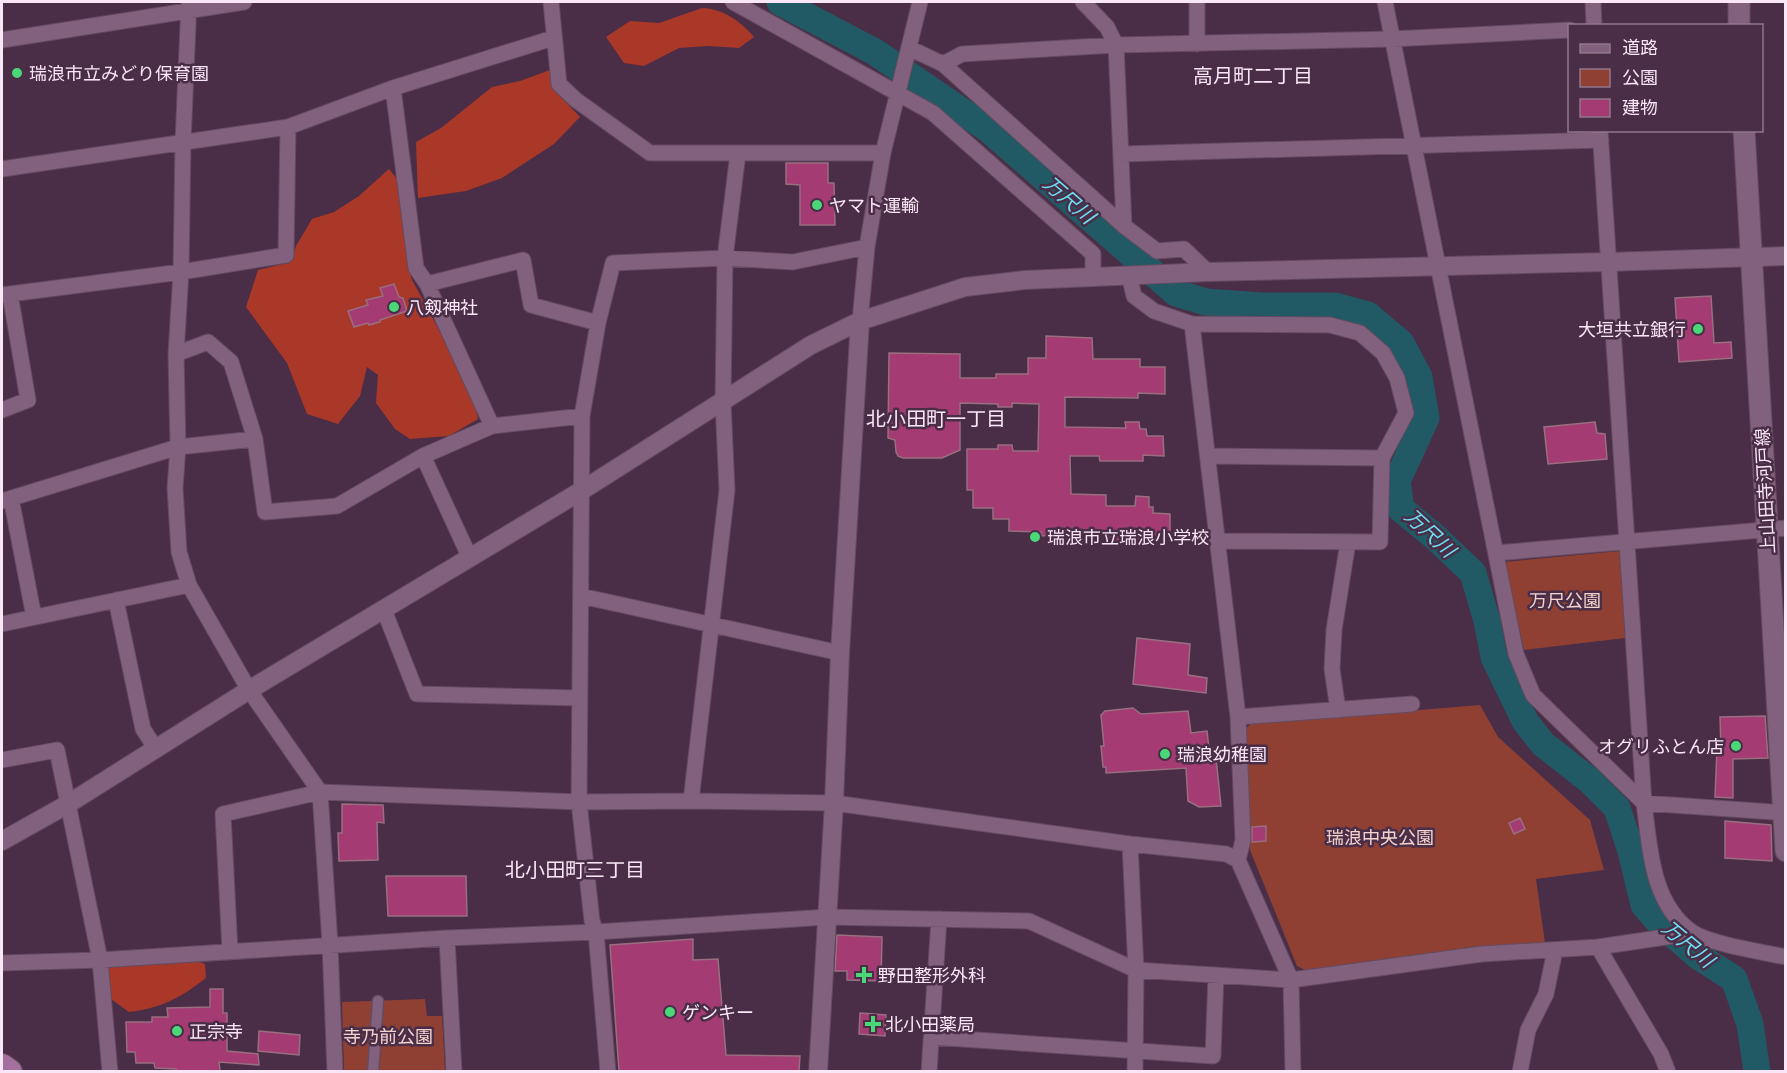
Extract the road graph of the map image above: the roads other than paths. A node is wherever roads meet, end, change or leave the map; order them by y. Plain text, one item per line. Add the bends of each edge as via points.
1 (244, 2) edge
2 (551, 2) edge
3 (733, 2) edge
4 (920, 2) edge
5 (1083, 2) edge
6 (1197, 2) edge
7 (1385, 2) edge
8 (1593, 2) edge
9 (1738, 2) edge
10 (189, 6) edge
11 (1594, 24) edge
12 (1739, 24) edge
13 (1568, 30) edge
14 (554, 38) junction
15 (1392, 39) junction
16 (2, 40) edge
17 (1197, 44) junction
18 (1116, 45) junction
19 (909, 48) junction
20 (943, 64) junction
21 (393, 88) junction
22 (898, 93) junction
23 (288, 127) junction
24 (1744, 132) edge
25 (1600, 135) edge
26 (183, 142) junction
27 (1414, 147) junction
28 (738, 153) junction
29 (883, 153) junction
30 (1121, 154) junction
31 (2, 170) edge
32 (1124, 225) junction
33 (867, 247) junction
34 (1785, 255) edge
35 (1752, 257) junction
36 (725, 258) junction
37 (1608, 262) junction
38 (1438, 266) junction
39 (181, 272) junction
40 (1208, 272) junction
41 (1130, 275) junction
42 (1093, 277) junction
43 (427, 284) junction
44 (6, 294) edge
45 (860, 321) junction
46 (598, 323) junction
47 (1192, 324) junction
48 (176, 354) junction
49 (723, 402) junction
50 (2, 410) edge
51 (582, 416) junction
52 (492, 426) junction
53 (255, 439) junction
54 (178, 447) junction
55 (423, 456) junction
56 (1208, 456) junction
57 (1382, 458) junction
58 (580, 491) junction
59 (6, 500) edge
60 (1776, 529) edge
61 (1218, 541) junction
62 (1348, 542) junction
63 (1626, 542) junction
64 (1496, 554) junction
65 (470, 558) junction
66 (189, 585) junction
67 (581, 596) junction
68 (116, 600) junction
69 (384, 610) junction
70 (34, 617) junction
71 (2, 624) edge
72 (710, 625) junction
73 (840, 653) junction
74 (249, 690) junction
75 (580, 698) junction
76 (1412, 704) dead end
77 (1338, 710) junction
78 (1238, 717) junction
79 (156, 749) junction
80 (2, 760) edge
81 (320, 792) junction
82 (691, 801) junction
83 (579, 802) junction
84 (834, 803) junction
85 (1644, 803) junction
86 (68, 804) junction
87 (1784, 813) edge
88 (2, 841) edge
89 (1130, 844) junction
90 (1785, 851) edge
91 (1238, 860) junction
92 (828, 917) junction
93 (939, 919) junction
94 (596, 932) junction
95 (1693, 933) junction
96 (447, 938) junction
97 (330, 944) junction
98 (1598, 947) junction
99 (1555, 950) junction
100 (230, 951) junction
101 (1785, 957) edge
102 (100, 960) junction
103 (2, 963) edge
104 (1136, 970) junction
105 (1216, 975) junction
106 (1291, 980) junction
107 (378, 1001) dead end
108 (932, 1037) junction
109 (1136, 1050) junction
110 (2, 1067) edge
111 (9, 1071) edge
112 (110, 1071) edge
113 (335, 1071) edge
114 (373, 1071) edge
115 (454, 1071) edge
116 (608, 1071) edge
117 (818, 1071) edge
118 (929, 1071) edge
119 (1135, 1071) edge
120 (1293, 1071) edge
121 (1520, 1071) edge
122 (1668, 1071) edge

1 - 10 street
2 - 14 street
3 - 22 street
4 - 19 street
5 - 18 street via 1107,27
6 - 17 street
7 - 15 street
8 - 11 street
9 - 12 main road
10 - 16 street
10 - 26 street
13 - 15 street
14 - 21 street
14 - 28 street via 560,84 650,153
15 - 17 street
15 - 27 street
17 - 18 street
18 - 20 street via 962,54
18 - 30 street
19 - 20 street
19 - 22 street
20 - 32 street
21 - 23 street
21 - 43 street via 416,268
22 - 29 street
22 - 42 street via 933,113 1093,254
23 - 26 street
23 - 39 street via 286,255
24 - 35 main road, 上山田寺河戸線
25 - 27 street
25 - 37 street
26 - 31 street
26 - 39 street
27 - 30 street
27 - 38 street
28 - 29 street
28 - 36 street
29 - 33 street
30 - 32 street
32 - 40 street via 1157,251 1184,249
33 - 36 street via 793,262
33 - 45 street
34 - 35 street
35 - 37 street
35 - 60 main road, 上山田寺河戸線
36 - 46 street via 613,263
36 - 49 street
37 - 38 street
37 - 63 street
38 - 40 street
38 - 64 street
39 - 44 street
39 - 48 street
40 - 41 street
41 - 42 street
41 - 47 street via 1134,296 1154,312
42 - 45 street via 964,287
43 - 46 street via 523,260 531,305
43 - 52 street
44 - 50 street via 28,400
45 - 49 street via 811,345
45 - 73 street
46 - 51 street
47 - 56 street
47 - 57 street via 1330,326 1360,333 1383,353 1397,378 1406,413
48 - 53 street via 208,342 231,362
48 - 54 street
49 - 58 street
49 - 72 street via 727,490
51 - 52 street
51 - 58 street
52 - 55 street
53 - 54 street
53 - 55 street via 265,512 337,506
54 - 59 street
54 - 66 street via 175,488 179,552
55 - 65 street
56 - 57 street
56 - 61 street
57 - 62 street via 1380,542
58 - 65 street
58 - 67 street
59 - 70 street
60 - 63 street
60 - 87 main road, 上山田寺河戸線
61 - 62 street
61 - 78 street
62 - 77 street via 1334,630 1332,669
63 - 64 street
63 - 85 street
64 - 85 street via 1516,654 1533,695
65 - 69 street
66 - 68 street
66 - 74 street
67 - 72 street
67 - 75 street
68 - 70 street
68 - 79 street via 143,729
69 - 74 street
69 - 75 street via 417,694
70 - 71 street
72 - 73 street
72 - 82 street
73 - 84 street
74 - 79 street
74 - 81 street
75 - 83 street
76 - 77 street
77 - 78 street
78 - 91 street via 1243,840
79 - 86 street
80 - 86 street via 57,750
81 - 83 street
81 - 97 street
81 - 100 street via 223,814
82 - 83 street
82 - 84 street
83 - 94 street
84 - 89 street
84 - 92 street
85 - 87 street
85 - 95 street via 1661,896
86 - 88 street
86 - 102 street
87 - 90 main road, 上山田寺河戸線
89 - 91 street via 1226,854
89 - 104 street
91 - 106 street
92 - 93 street
92 - 94 street
92 - 117 street
93 - 104 street via 1029,921
93 - 108 street
94 - 96 street
94 - 116 street
95 - 98 street
95 - 101 street
96 - 97 street
96 - 115 street
97 - 100 street
97 - 113 street
98 - 99 street
98 - 122 street
99 - 106 street via 1482,954
99 - 121 street via 1546,994 1528,1030
100 - 102 street
102 - 103 street
102 - 112 street
104 - 105 street
104 - 109 street
105 - 106 street
105 - 109 street via 1213,1056
106 - 120 street
107 - 114 street
108 - 109 street
108 - 118 street
109 - 119 street
110 - 111 highway

